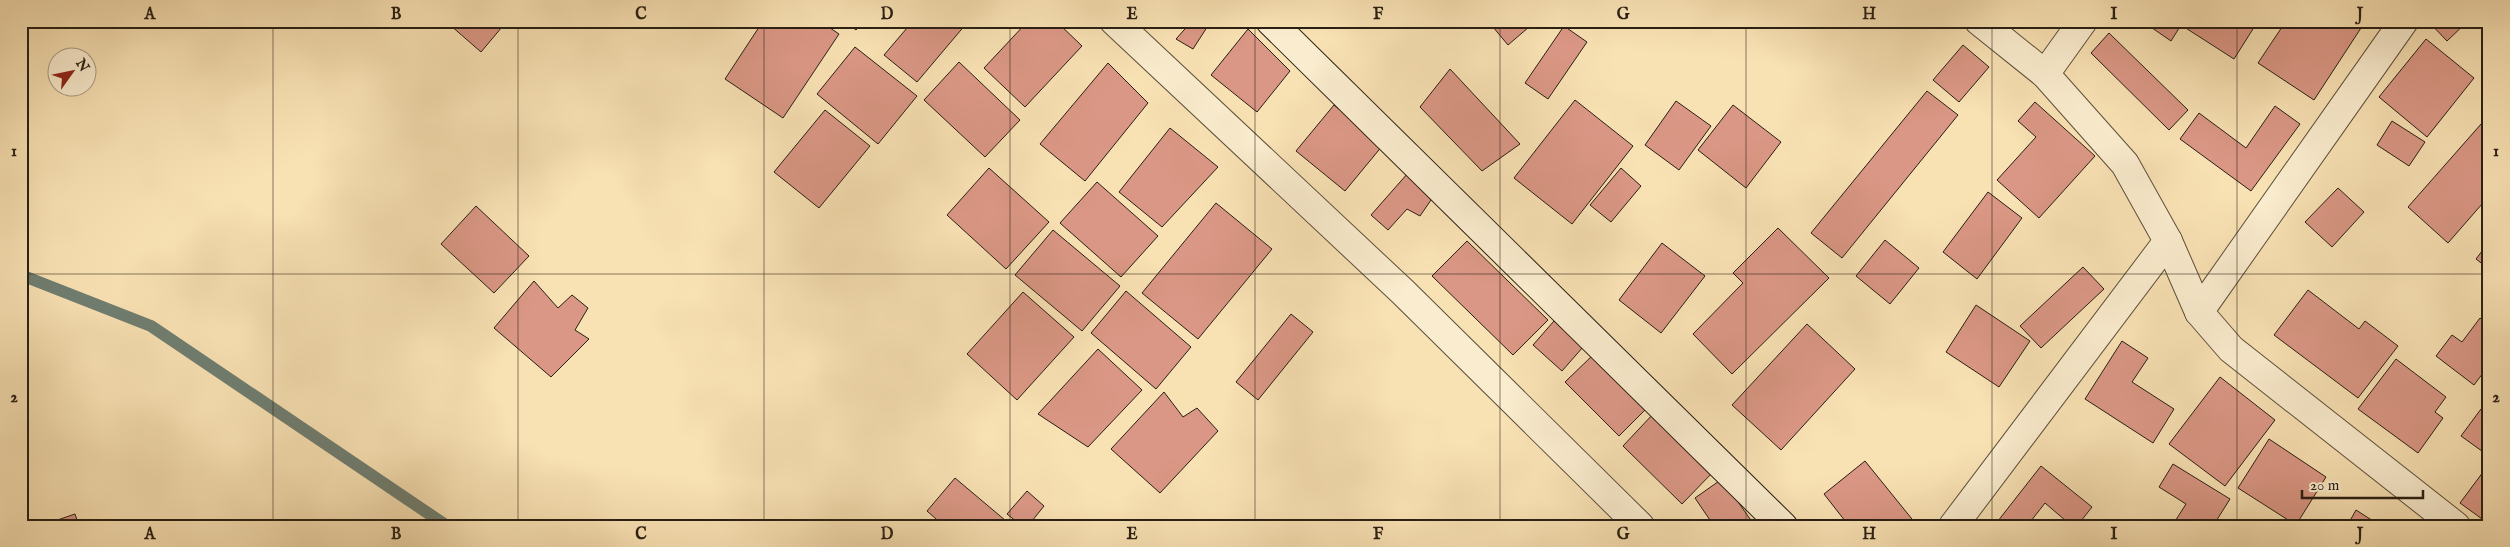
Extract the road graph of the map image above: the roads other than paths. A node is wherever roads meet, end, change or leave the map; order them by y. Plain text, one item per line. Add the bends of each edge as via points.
1 (1114, 21) edge
2 (1270, 21) edge
3 (1979, 21) edge
4 (2084, 21) edge
5 (2404, 21) edge
6 (2045, 74) junction
7 (2168, 241) junction
8 (2199, 312) junction
9 (1640, 526) edge
10 (1783, 526) edge
11 (1953, 526) edge
12 (2456, 526) edge

1 - 9 street via 1403,292
2 - 10 street
3 - 6 street
4 - 6 street
5 - 8 street
6 - 7 street via 2125,164
7 - 8 street
7 - 11 street
8 - 12 street via 2231,349

